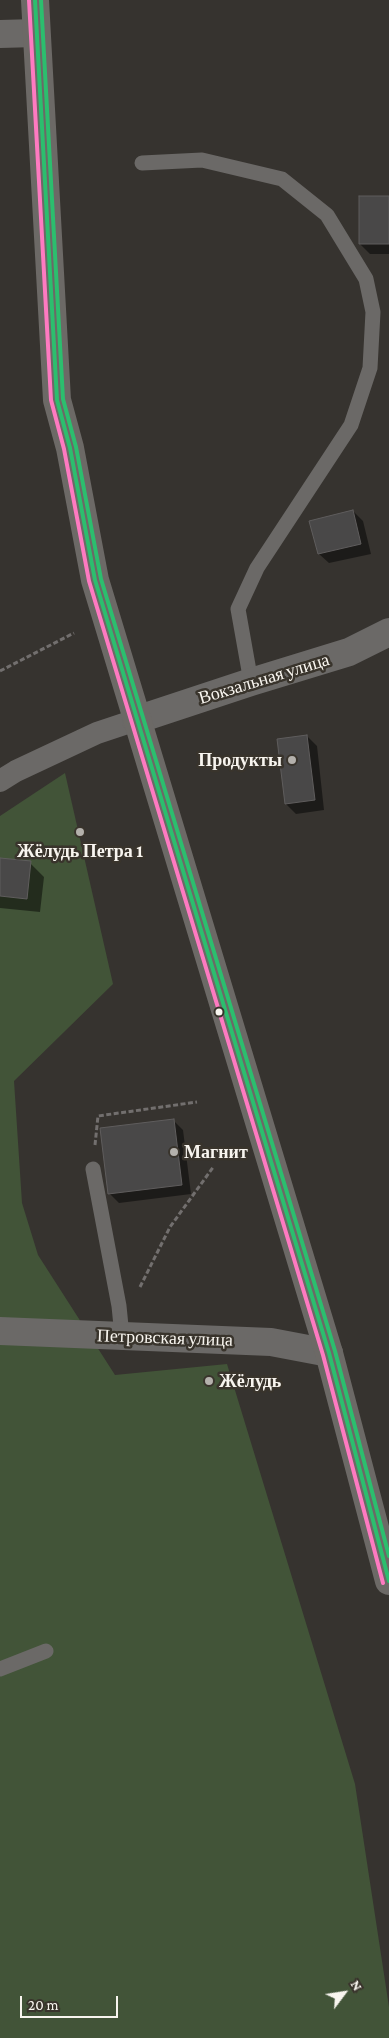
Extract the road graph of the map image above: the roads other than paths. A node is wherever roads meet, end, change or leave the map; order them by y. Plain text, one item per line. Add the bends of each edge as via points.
1 (35, 0) edge
2 (36, 33) junction
3 (0, 34) edge
4 (142, 163) dead end
5 (389, 632) edge
6 (251, 682) junction
7 (136, 720) junction
8 (0, 781) edge
9 (92, 1169) road end
10 (0, 1332) edge
11 (122, 1336) junction
12 (329, 1353) junction
13 (388, 1574) edge
14 (46, 1651) dead end
15 (0, 1668) edge

1 - 2 main road
2 - 3 street
2 - 7 main road via 57,400 70,448 95,580
4 - 6 lane via 202,160 282,179 327,215 366,280 373,312 370,368 351,425 257,568 238,609
5 - 6 street, Вокзальная улица via 349,652
6 - 7 street, Вокзальная улица
7 - 8 street via 97,732
7 - 12 main road
9 - 11 lane via 117,1294
10 - 11 street, Петровская улица
11 - 12 street, Петровская улица via 271,1342
12 - 13 main road
14 - 15 lane

